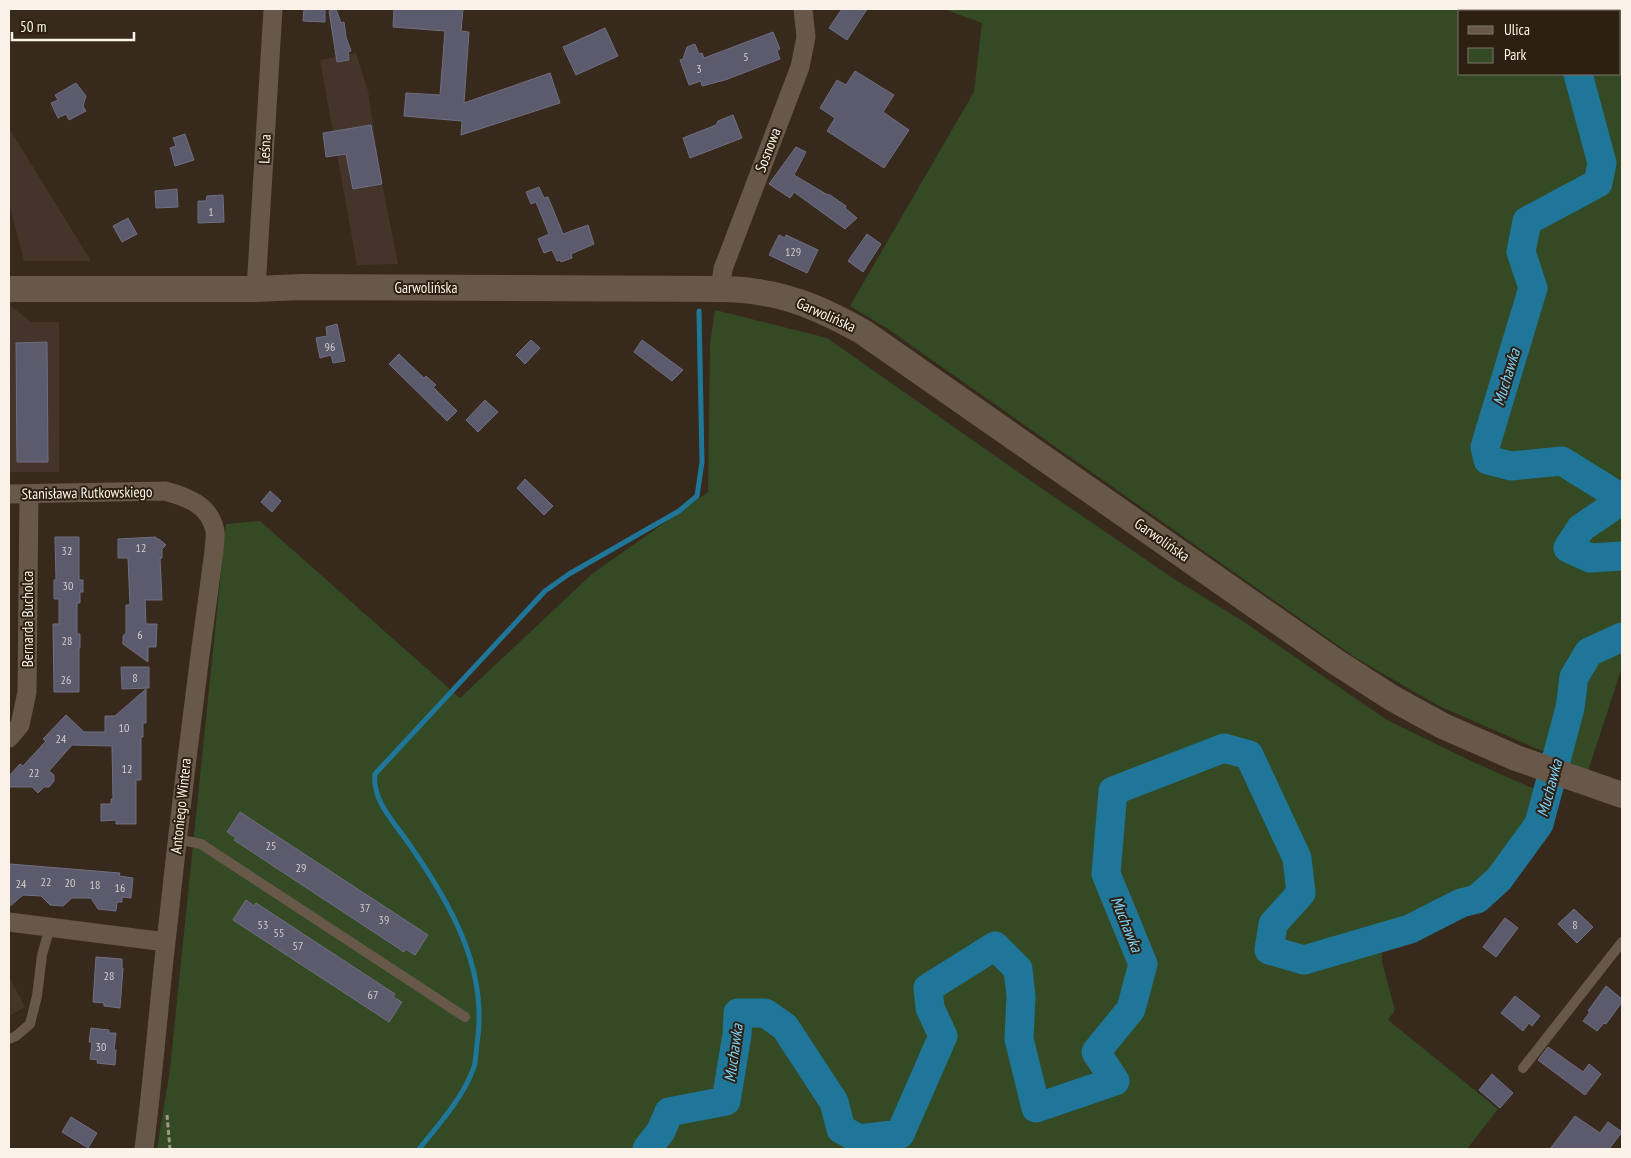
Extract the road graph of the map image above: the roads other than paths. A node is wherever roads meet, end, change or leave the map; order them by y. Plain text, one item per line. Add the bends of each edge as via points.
1 (272, 9) edge
2 (804, 9) edge
3 (720, 288) junction
4 (9, 289) edge
5 (256, 289) junction
6 (165, 491) joint
7 (9, 494) edge
8 (29, 494) junction
9 (9, 738) edge
10 (1611, 791) edge
11 (177, 840) junction
12 (9, 922) edge
13 (50, 927) junction
14 (166, 942) junction
15 (1622, 942) edge
16 (465, 1017) dead end
17 (9, 1039) edge
18 (1523, 1068) dead end
19 (144, 1149) edge

1 - 5 street, Leśna
2 - 3 street, Sosnowa via 806,37 800,67 723,269
3 - 5 main road, Garwolińska
3 - 10 main road, Garwolińska via 760,292 799,302 863,332 1392,698 1443,726 1516,758
4 - 5 main road, Garwolińska
6 - 8 street, Stanisława Rutkowskiego
6 - 11 street, Antoniego Wintera via 184,496 203,507 215,531
7 - 8 street, Stanisława Rutkowskiego
8 - 9 street, Bernarda Bucholca via 27,692 20,725
11 - 14 street, Antoniego Wintera
11 - 16 lane via 200,844
12 - 13 street
13 - 14 street
13 - 17 lane via 30,1024
14 - 19 street, Antoniego Wintera
15 - 18 lane

